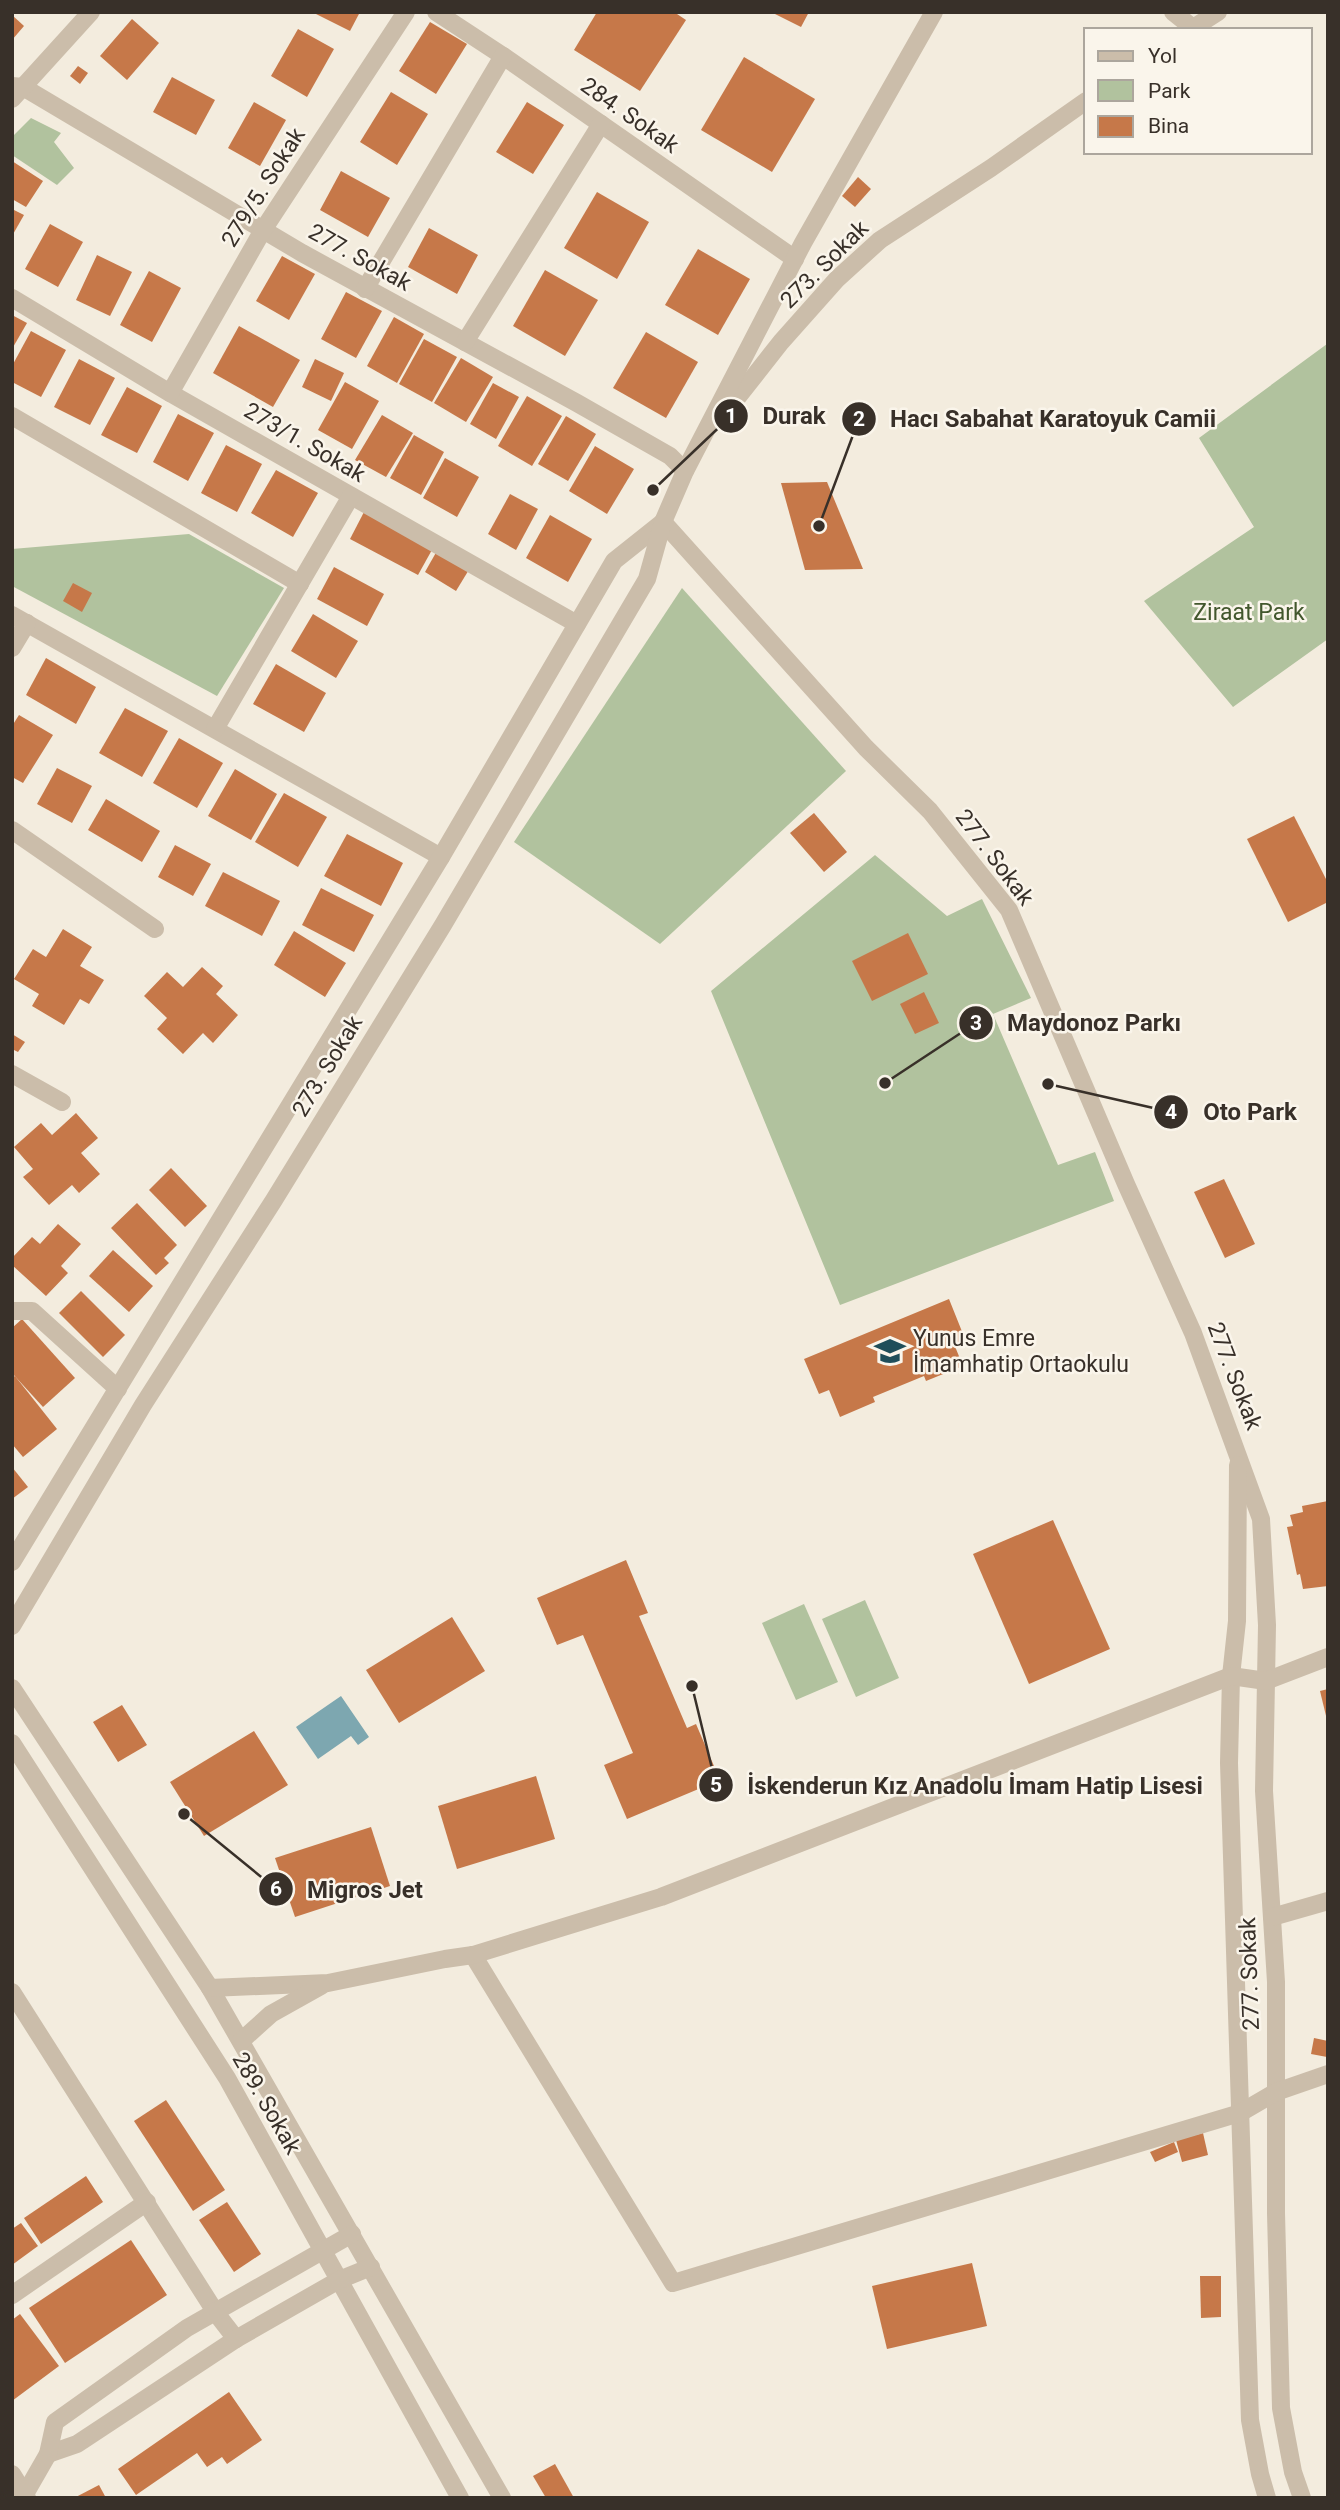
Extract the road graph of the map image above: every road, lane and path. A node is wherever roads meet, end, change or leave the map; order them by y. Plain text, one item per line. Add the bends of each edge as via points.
1 (91, 12) edge
2 (405, 12) edge
3 (436, 12) edge
4 (934, 12) edge
5 (1173, 12) edge
6 (1218, 12) edge
7 (1191, 28) edge
8 (1194, 28) edge
9 (503, 56) junction
10 (16, 91) edge
11 (1084, 102) edge
12 (601, 124) junction
13 (263, 230) junction
14 (794, 260) junction
15 (365, 289) junction
16 (12, 298) edge
17 (465, 342) junction
18 (170, 393) junction
19 (12, 415) edge
20 (697, 449) junction
21 (685, 471) junction
22 (351, 496) junction
23 (663, 522) junction
24 (300, 584) junction
25 (20, 619) edge
26 (577, 624) junction
27 (12, 648) edge
28 (215, 729) junction
29 (12, 830) edge
30 (441, 857) junction
31 (155, 929) dead end
32 (12, 1073) edge
33 (62, 1102) dead end
34 (12, 1311) edge
35 (118, 1389) junction
36 (1238, 1451) junction
37 (12, 1562) edge
38 (12, 1626) edge
39 (1328, 1657) edge
40 (1231, 1676) junction
41 (1266, 1681) junction
42 (12, 1688) edge
43 (12, 1743) edge
44 (1328, 1900) edge
45 (1272, 1917) junction
46 (473, 1955) junction
47 (328, 1983) junction
48 (209, 1988) junction
49 (12, 1992) edge
50 (241, 2041) junction
51 (1328, 2074) edge
52 (1276, 2092) junction
53 (1240, 2113) junction
54 (147, 2202) junction
55 (352, 2234) junction
56 (323, 2250) junction
57 (371, 2267) junction
58 (339, 2280) junction
59 (12, 2295) edge
60 (216, 2313) junction
61 (236, 2339) junction
62 (48, 2454) junction
63 (12, 2474) edge
64 (24, 2496) edge
65 (460, 2498) edge
66 (502, 2498) edge
67 (1267, 2498) edge
68 (1302, 2498) edge

1 - 10 street
2 - 13 street, 279/5. Sokak
3 - 9 street, 284. Sokak
4 - 14 street, 273. Sokak
5 - 7 street
6 - 8 street
9 - 12 street, 284. Sokak
9 - 15 street
10 - 13 street, 277. Sokak
11 - 20 street, 273. Sokak via 880,240 837,279 781,342
12 - 14 street, 284. Sokak
12 - 17 street
13 - 15 street, 277. Sokak
13 - 18 street, 279/5. Sokak
14 - 20 street, 273. Sokak
15 - 17 street, 277. Sokak
16 - 18 street, 273/1. Sokak
17 - 21 street, 277. Sokak via 670,456
18 - 22 street, 273/1. Sokak
19 - 24 street
20 - 21 street, 273. Sokak
21 - 23 street, 273. Sokak
22 - 24 street
22 - 26 street, 273/1. Sokak
23 - 26 street, 273. Sokak via 614,561
23 - 36 street, 277. Sokak via 866,748 930,811 1009,910 1193,1333
23 - 38 street, 273. Sokak via 647,579 633,603 436,936 142,1405
24 - 28 street
25 - 27 street
25 - 28 street
26 - 30 street, 273. Sokak
28 - 30 street
29 - 31 street
30 - 35 street, 273. Sokak
32 - 33 street
34 - 35 street via 32,1311
35 - 37 street, 273. Sokak
36 - 40 street, 277. Sokak via 1237,1621
36 - 41 street, 277. Sokak via 1261,1519
39 - 41 street
40 - 41 street
40 - 46 street via 661,1897
40 - 53 street, 277. Sokak via 1229,1763
41 - 45 street, 277. Sokak via 1264,1791
42 - 48 street
43 - 56 street, 289. Sokak via 227,2078
44 - 45 street
45 - 52 street, 277. Sokak
46 - 47 street
46 - 53 street via 673,2283
47 - 48 street
47 - 50 street via 271,2014
48 - 50 street
49 - 54 street
50 - 55 street
51 - 52 street
52 - 53 street
52 - 68 street, 277. Sokak via 1281,2408
53 - 67 street, 277. Sokak via 1250,2420
54 - 59 street
54 - 60 street
55 - 56 street
55 - 57 street
56 - 58 street, 289. Sokak
56 - 60 street
57 - 58 street
57 - 66 street
58 - 61 street
58 - 65 street, 289. Sokak
60 - 61 street
60 - 62 street via 187,2328 55,2422
61 - 62 street via 77,2444
62 - 64 street
63 - 64 street

